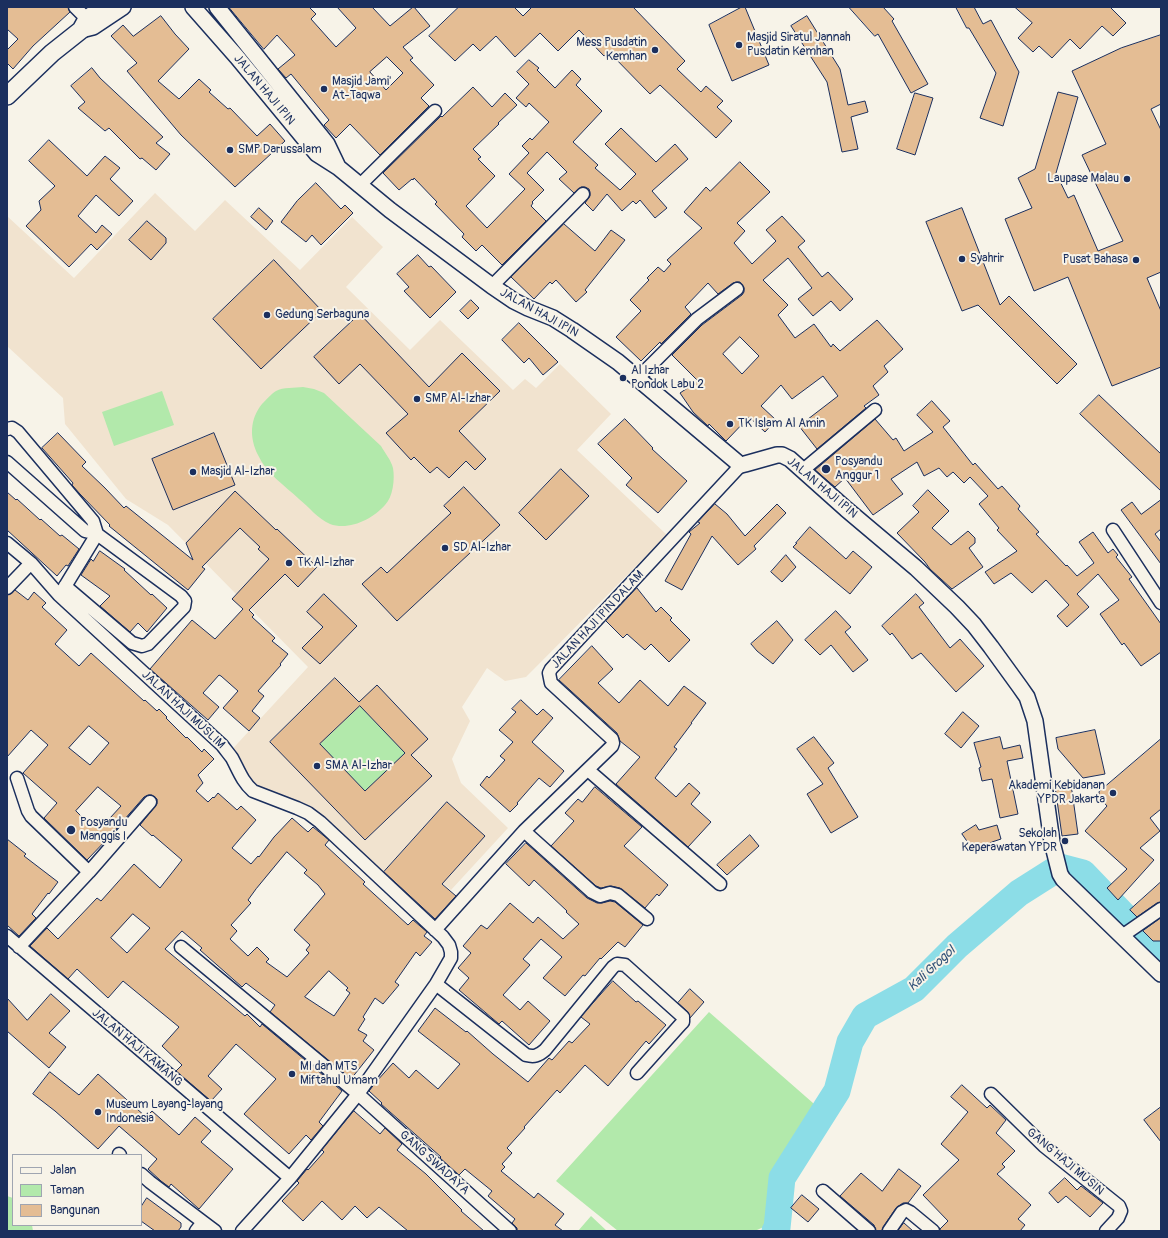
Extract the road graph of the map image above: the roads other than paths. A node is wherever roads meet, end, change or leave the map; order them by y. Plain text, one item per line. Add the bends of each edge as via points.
1 (75, 7) edge
2 (104, 7) edge
3 (123, 7) edge
4 (193, 7) edge
5 (217, 7) edge
6 (84, 25) junction
7 (250, 48) junction
8 (237, 57) junction
9 (7, 96) edge
10 (435, 110) dead end
11 (339, 168) junction
12 (359, 186) junction
13 (583, 194) dead end
14 (492, 286) junction
15 (737, 289) dead end
16 (637, 379) junction
17 (875, 410) dead end
18 (7, 429) edge
19 (7, 462) edge
20 (742, 465) junction
21 (803, 470) junction
22 (1113, 530) dead end
23 (97, 534) junction
24 (7, 543) edge
25 (31, 563) junction
26 (7, 588) edge
27 (62, 591) junction
28 (1161, 603) edge
29 (588, 770) junction
30 (17, 778) dead end
31 (150, 802) dead end
32 (524, 831) junction
33 (89, 872) junction
34 (720, 884) dead end
35 (1161, 909) edge
36 (647, 919) dead end
37 (435, 930) junction
38 (1127, 933) junction
39 (7, 936) edge
40 (19, 947) junction
41 (181, 947) dead end
42 (1161, 974) edge
43 (436, 984) junction
44 (637, 1073) dead end
45 (358, 1094) junction
46 (992, 1094) dead end
47 (142, 1175) edge
48 (290, 1178) junction
49 (823, 1191) dead end
50 (200, 1226) edge
51 (215, 1231) edge
52 (242, 1231) edge
53 (510, 1231) edge
54 (869, 1231) edge
55 (889, 1231) edge
56 (933, 1231) edge
57 (1106, 1231) edge

1 - 6 street
2 - 6 main road
3 - 6 street via 93,27
4 - 8 street, JALAN HAJI IPIN
5 - 7 street, JALAN HAJI IPIN
6 - 9 main road
7 - 8 street
7 - 11 street, JALAN HAJI IPIN via 327,144
8 - 11 street, JALAN HAJI IPIN via 317,154
10 - 12 street
11 - 12 street, JALAN HAJI IPIN
12 - 14 street, JALAN HAJI IPIN
13 - 14 street
14 - 16 street, JALAN HAJI IPIN via 514,301 553,318 572,330 618,362
15 - 16 street via 697,318
16 - 20 street, JALAN HAJI IPIN
17 - 21 street
18 - 23 street via 12,428 18,432 92,521
19 - 23 street via 85,530
20 - 21 street, JALAN HAJI IPIN via 782,455
20 - 29 street, JALAN HAJI IPIN DALAM via 551,669 551,683 612,739 612,746
21 - 38 street, JALAN HAJI IPIN via 952,601 974,625 1027,697 1035,721 1052,842 1060,874 1067,885
22 - 28 street
23 - 27 street
23 - 27 street via 181,596 185,601 184,607 148,644 142,646 132,643
24 - 25 street, JALAN HAJI MUSLIM
25 - 26 street
25 - 27 street, JALAN HAJI MUSLIM
27 - 37 street, JALAN HAJI MUSLIM via 222,745 253,791 308,813
29 - 32 street, JALAN HAJI IPIN DALAM
29 - 34 street
30 - 33 street via 31,816
31 - 33 street
32 - 36 street via 592,892 600,896 610,893 618,895
32 - 37 street, JALAN HAJI IPIN DALAM
33 - 40 street
35 - 38 street
37 - 43 street via 449,945 451,952
38 - 42 street
39 - 40 street, JALAN HAJI KAMANG
40 - 48 street, JALAN HAJI KAMANG
41 - 45 street, GANG SWADAYA
43 - 44 street via 526,1055 533,1057 545,1050 613,967 617,964 625,965 683,1017 683,1022
43 - 45 street
45 - 48 street
45 - 53 street, GANG SWADAYA
46 - 57 street, GANG HAJI MUSIN via 1044,1146 1119,1206 1121,1211 1118,1218
47 - 50 street
48 - 52 street
49 - 54 street
50 - 51 street
55 - 56 street via 906,1210

